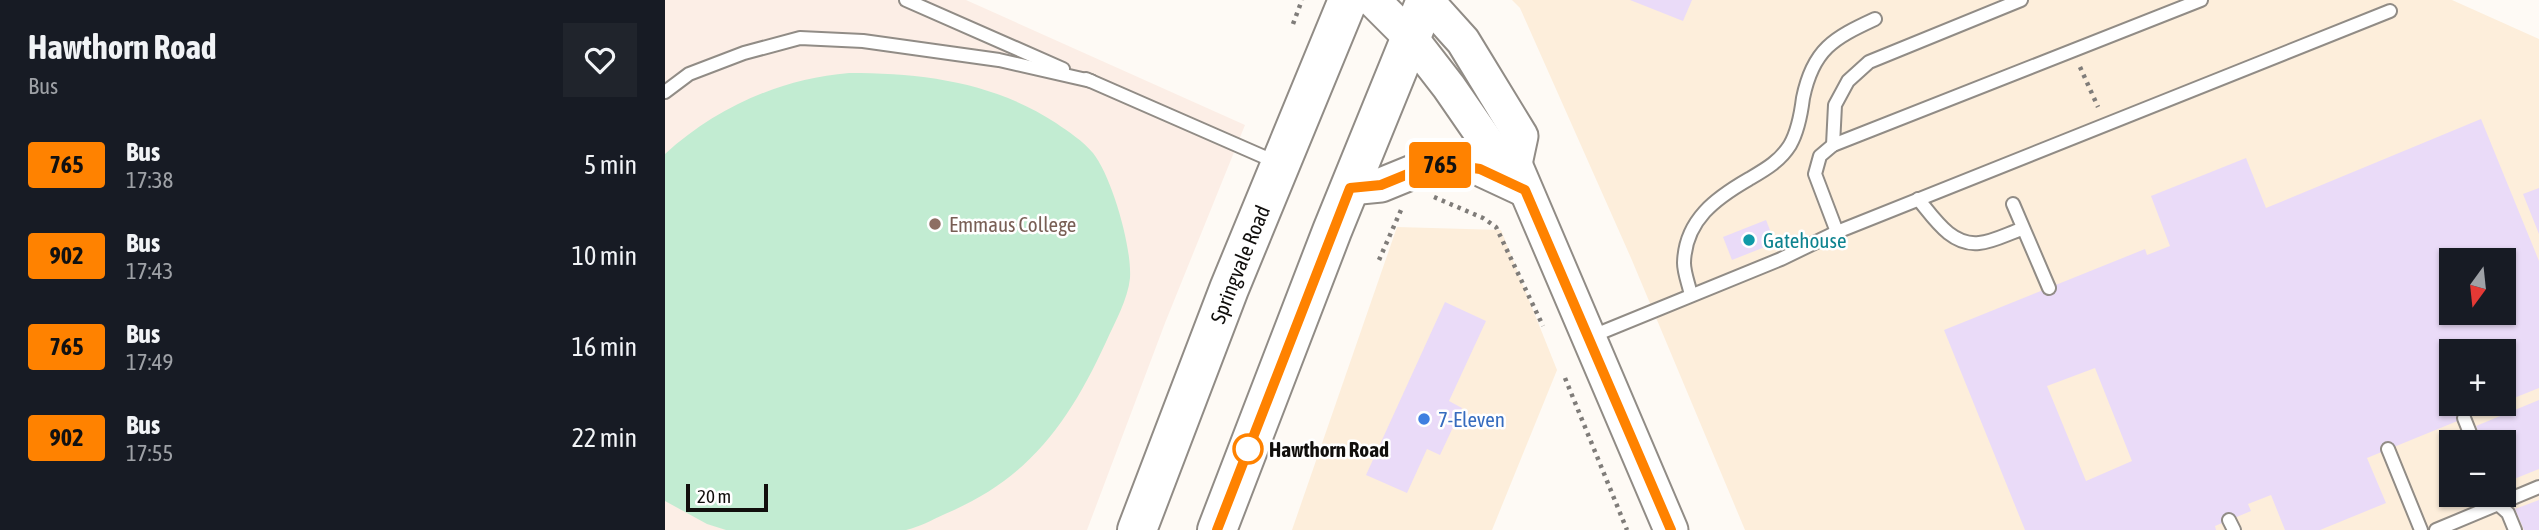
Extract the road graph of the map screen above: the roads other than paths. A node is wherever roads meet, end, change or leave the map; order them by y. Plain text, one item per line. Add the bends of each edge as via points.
1 (906, 0) edge
2 (1348, 0) edge
3 (1373, 0) edge
4 (1426, 0) edge
5 (2021, 0) edge
6 (2201, 0) edge
7 (2390, 11) dead end
8 (1875, 19) dead end
9 (1411, 38) junction
10 (1091, 81) junction
11 (665, 92) edge
12 (1833, 145) junction
13 (1280, 164) junction
14 (1520, 177) junction
15 (1350, 188) junction
16 (1918, 199) junction
17 (2013, 204) dead end
18 (2022, 229) junction
19 (1837, 232) junction
20 (2049, 288) dead end
21 (1691, 295) junction
22 (1588, 338) junction
23 (2464, 418) dead end
24 (2469, 430) edge
25 (2388, 449) dead end
26 (2539, 487) edge
27 (2516, 494) edge
28 (2483, 507) edge
29 (2503, 507) edge
30 (1137, 530) edge
31 (1217, 530) edge
32 (1671, 530) edge
33 (2421, 530) edge
34 (2436, 530) edge
35 (2515, 530) edge

1 - 10 lane
2 - 13 highway, Springvale Road
3 - 9 main road
4 - 9 highway
4 - 14 main road via 1463,41 1521,136
5 - 12 lane via 1869,62 1848,81 1835,105
6 - 12 lane
7 - 16 lane
8 - 21 lane via 1839,36 1822,52 1791,144 1777,162 1719,196 1700,215 1687,243 1684,265
9 - 14 main road via 1489,145
9 - 15 highway
10 - 11 lane via 999,60 863,41 800,38 689,74
10 - 13 lane
12 - 19 lane via 1820,156 1815,174
13 - 30 highway, Springvale Road
14 - 15 main road via 1430,165 1381,185
14 - 22 main road
15 - 31 highway
16 - 18 lane via 1940,226 1962,242 1980,243
16 - 19 lane
17 - 18 lane
18 - 20 lane
19 - 21 lane
21 - 22 lane
22 - 32 main road
23 - 24 lane
25 - 33 lane
26 - 27 lane
28 - 34 lane
29 - 35 lane

